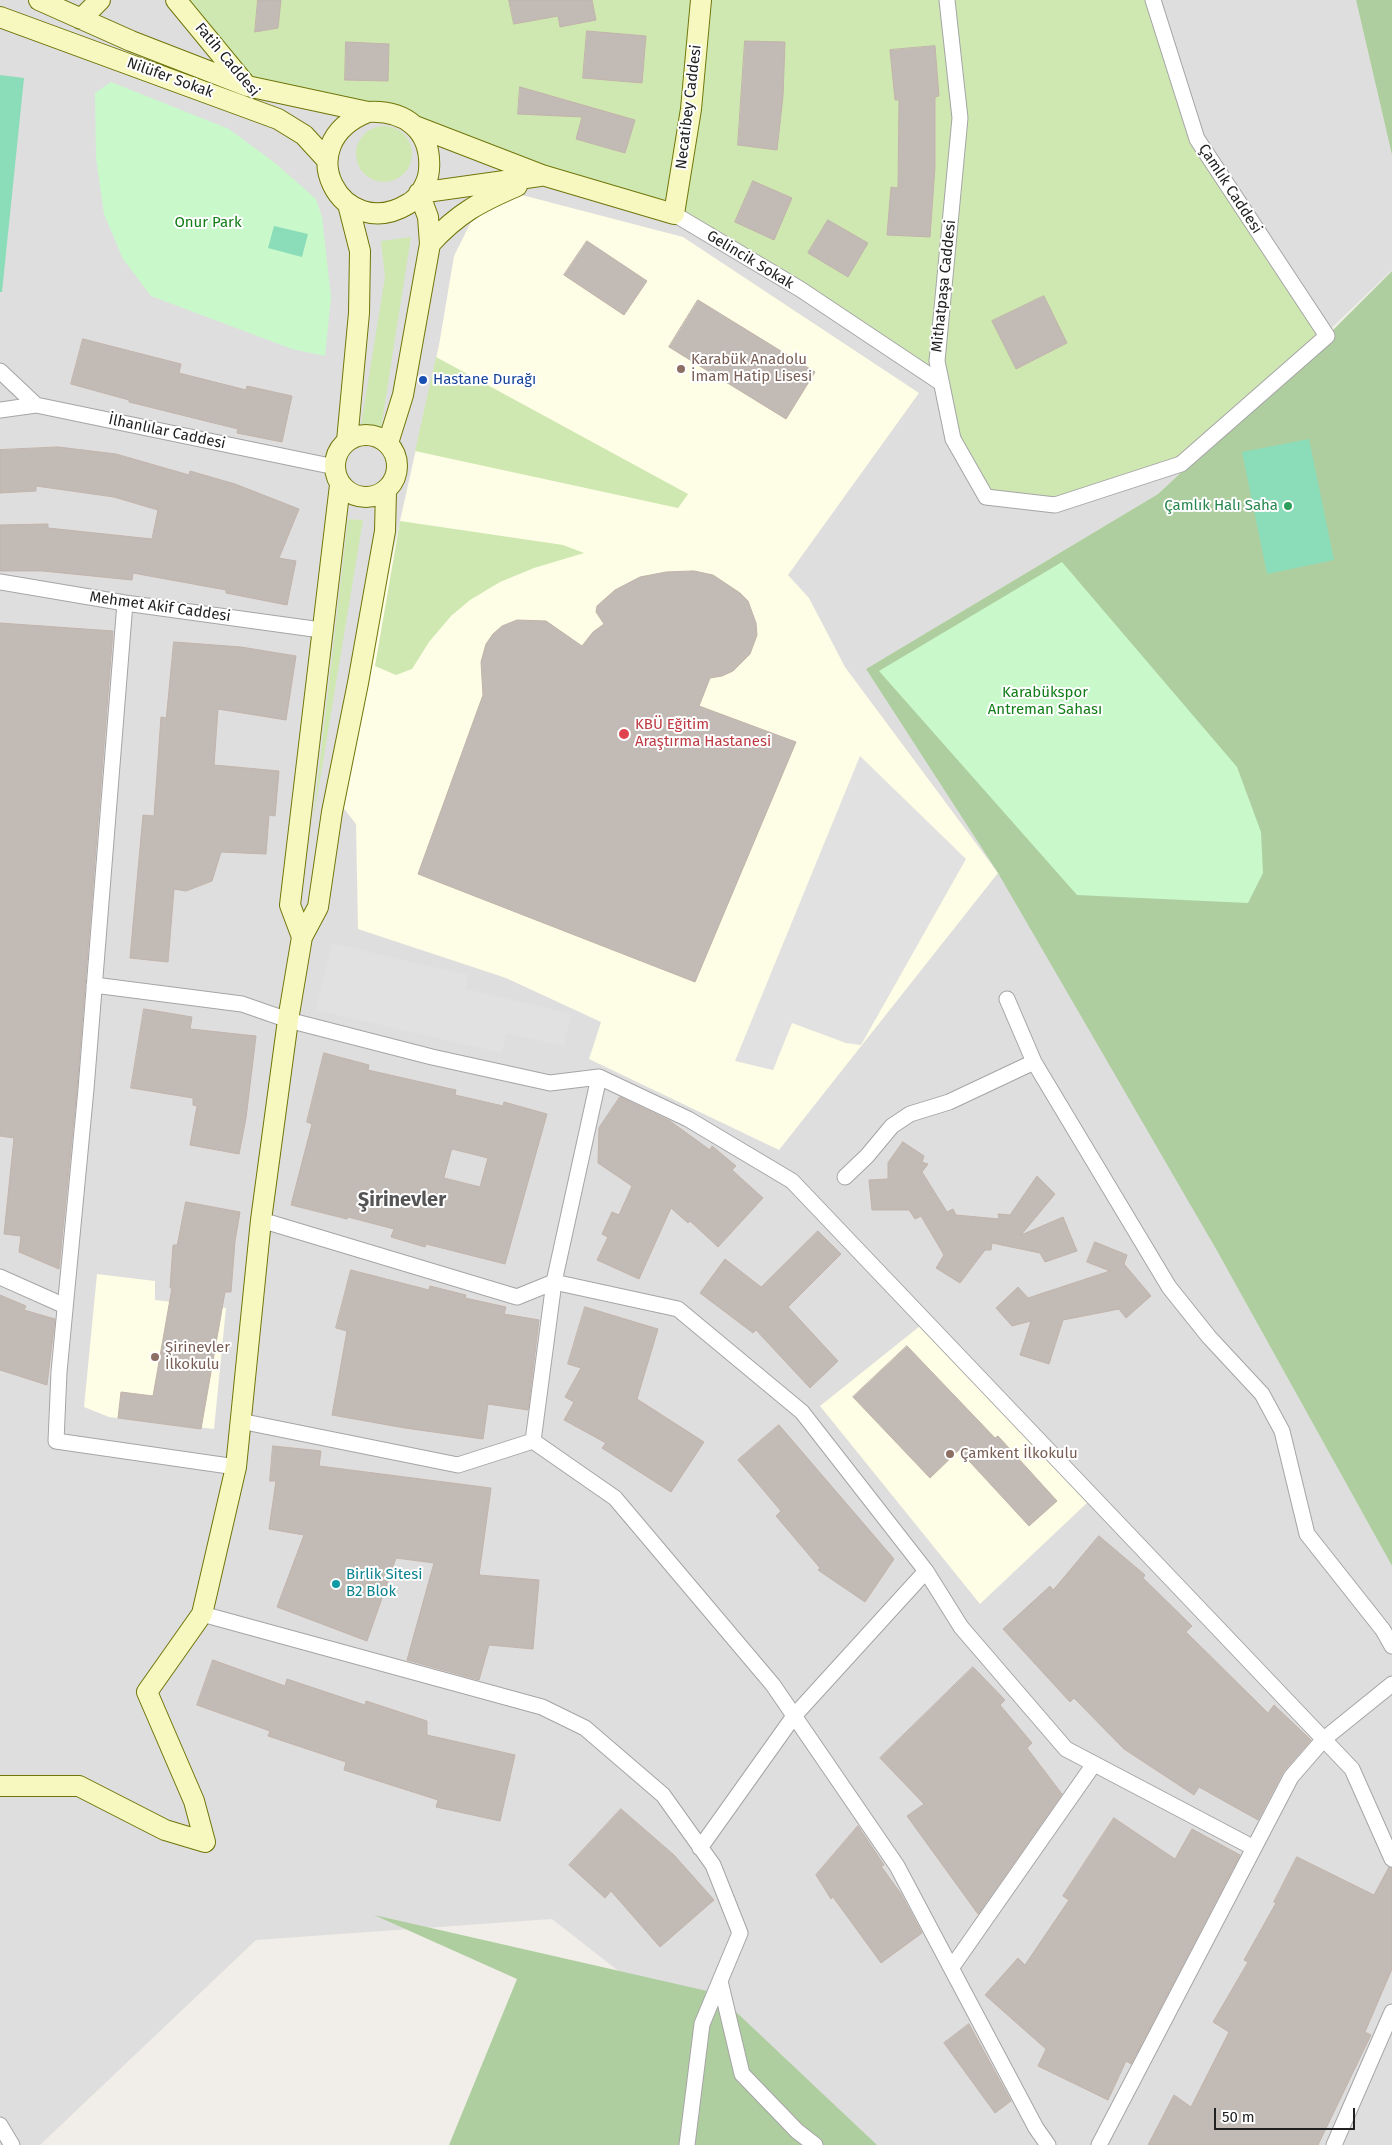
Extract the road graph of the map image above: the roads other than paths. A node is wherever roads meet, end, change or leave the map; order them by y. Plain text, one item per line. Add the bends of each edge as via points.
1 (39, 0) edge
2 (100, 0) edge
3 (176, 0) edge
4 (701, 0) edge
5 (947, 0) edge
6 (1153, 0) edge
7 (0, 17) edge
8 (81, 19) junction
9 (247, 86) junction
10 (368, 112) junction
11 (278, 119) junction
12 (415, 126) junction
13 (327, 160) junction
14 (542, 176) junction
15 (419, 193) junction
16 (348, 204) junction
17 (674, 214) junction
18 (430, 244) junction
19 (1327, 336) joint
20 (0, 370) edge
21 (941, 383) junction
22 (36, 405) junction
23 (0, 410) edge
24 (347, 441) junction
25 (388, 444) junction
26 (338, 476) junction
27 (386, 491) junction
28 (0, 582) edge
29 (126, 603) junction
30 (321, 630) junction
31 (302, 936) junction
32 (94, 985) junction
33 (1007, 999) dead end
34 (288, 1020) junction
35 (1034, 1062) junction
36 (599, 1077) junction
37 (845, 1177) dead end
38 (262, 1220) junction
39 (0, 1277) edge
40 (554, 1282) junction
41 (65, 1306) junction
42 (240, 1421) junction
43 (533, 1441) junction
44 (236, 1467) junction
45 (926, 1571) junction
46 (202, 1614) junction
47 (1392, 1646) edge
48 (1392, 1684) edge
49 (794, 1716) junction
50 (1324, 1739) junction
51 (1094, 1764) junction
52 (0, 1786) edge
53 (700, 1848) junction
54 (1254, 1848) junction
55 (1392, 1859) edge
56 (952, 1967) junction
57 (720, 1981) junction
58 (1392, 2012) edge
59 (0, 2125) edge
60 (12, 2145) edge
61 (687, 2145) edge
62 (815, 2145) edge
63 (1048, 2145) edge
64 (1099, 2145) edge
65 (1334, 2145) edge

1 - 8 street, Nilüfer Sokak
2 - 8 street
3 - 9 street, Fatih Caddesi
4 - 17 street, Necatibey Caddesi via 690,109
5 - 21 street, Mithatpaşa Caddesi via 960,118 937,361
6 - 19 street, Çamlık Caddesi via 1197,139
7 - 11 street, Nilüfer Sokak
8 - 9 street, Nilüfer Sokak
9 - 10 street
9 - 11 street, Fatih Caddesi
10 - 12 street via 385,111 401,116
10 - 13 street via 352,118 339,129 330,144
11 - 13 street, Nilüfer Sokak via 304,135
12 - 14 street, Gelincik Sokak
12 - 15 street via 425,139 430,156 429,173
13 - 16 street via 329,177 336,192
14 - 15 street
14 - 17 street, Gelincik Sokak
14 - 18 street via 474,205 442,230
15 - 16 street via 412,202 397,211 380,214 363,212
15 - 18 street via 428,217
16 - 24 street via 360,251 359,313
17 - 21 street, Gelincik Sokak via 800,290
18 - 25 street via 403,395
19 - 21 street, Mithatpaşa Caddesi via 1181,464 1055,505 986,497 953,439
20 - 22 street
22 - 23 street, İlhanlılar Caddesi
22 - 26 street, İlhanlılar Caddesi
24 - 25 street via 363,435 380,438
24 - 26 street via 336,457
25 - 27 street via 397,458 398,467
26 - 27 street via 348,492 357,497 377,496
26 - 30 street
27 - 31 street via 385,531 332,812 318,907
28 - 29 street, Mehmet Akif Caddesi
29 - 30 street, Mehmet Akif Caddesi
29 - 32 street
30 - 31 street via 290,905
31 - 34 street
32 - 34 street via 242,1004
32 - 41 street
33 - 35 street
34 - 36 street via 550,1083
34 - 38 street
35 - 37 street via 949,1102 910,1114 892,1126
35 - 47 street via 1169,1287 1209,1337 1262,1394 1282,1431 1307,1534 1383,1630
36 - 40 street
36 - 50 street via 688,1119 792,1181
38 - 40 street via 517,1297
38 - 42 street
39 - 41 street
40 - 43 street
40 - 45 street via 678,1309 802,1412
41 - 44 street via 56,1441
42 - 43 street via 458,1465
42 - 44 street
43 - 49 street via 615,1498 773,1685
44 - 46 street
45 - 49 street
45 - 51 street via 961,1626 1066,1750
46 - 52 street via 147,1692 194,1800 205,1842 165,1830 79,1786
46 - 53 street via 542,1707 585,1728 663,1795
48 - 50 street
49 - 53 street
49 - 56 street via 897,1866
50 - 54 street via 1291,1777
50 - 55 street via 1352,1769
51 - 54 street
51 - 56 street
53 - 57 street via 712,1865 740,1933
54 - 64 street
56 - 63 street
57 - 61 street via 702,2024
57 - 62 street via 742,2074 797,2131
58 - 65 street
59 - 60 street

